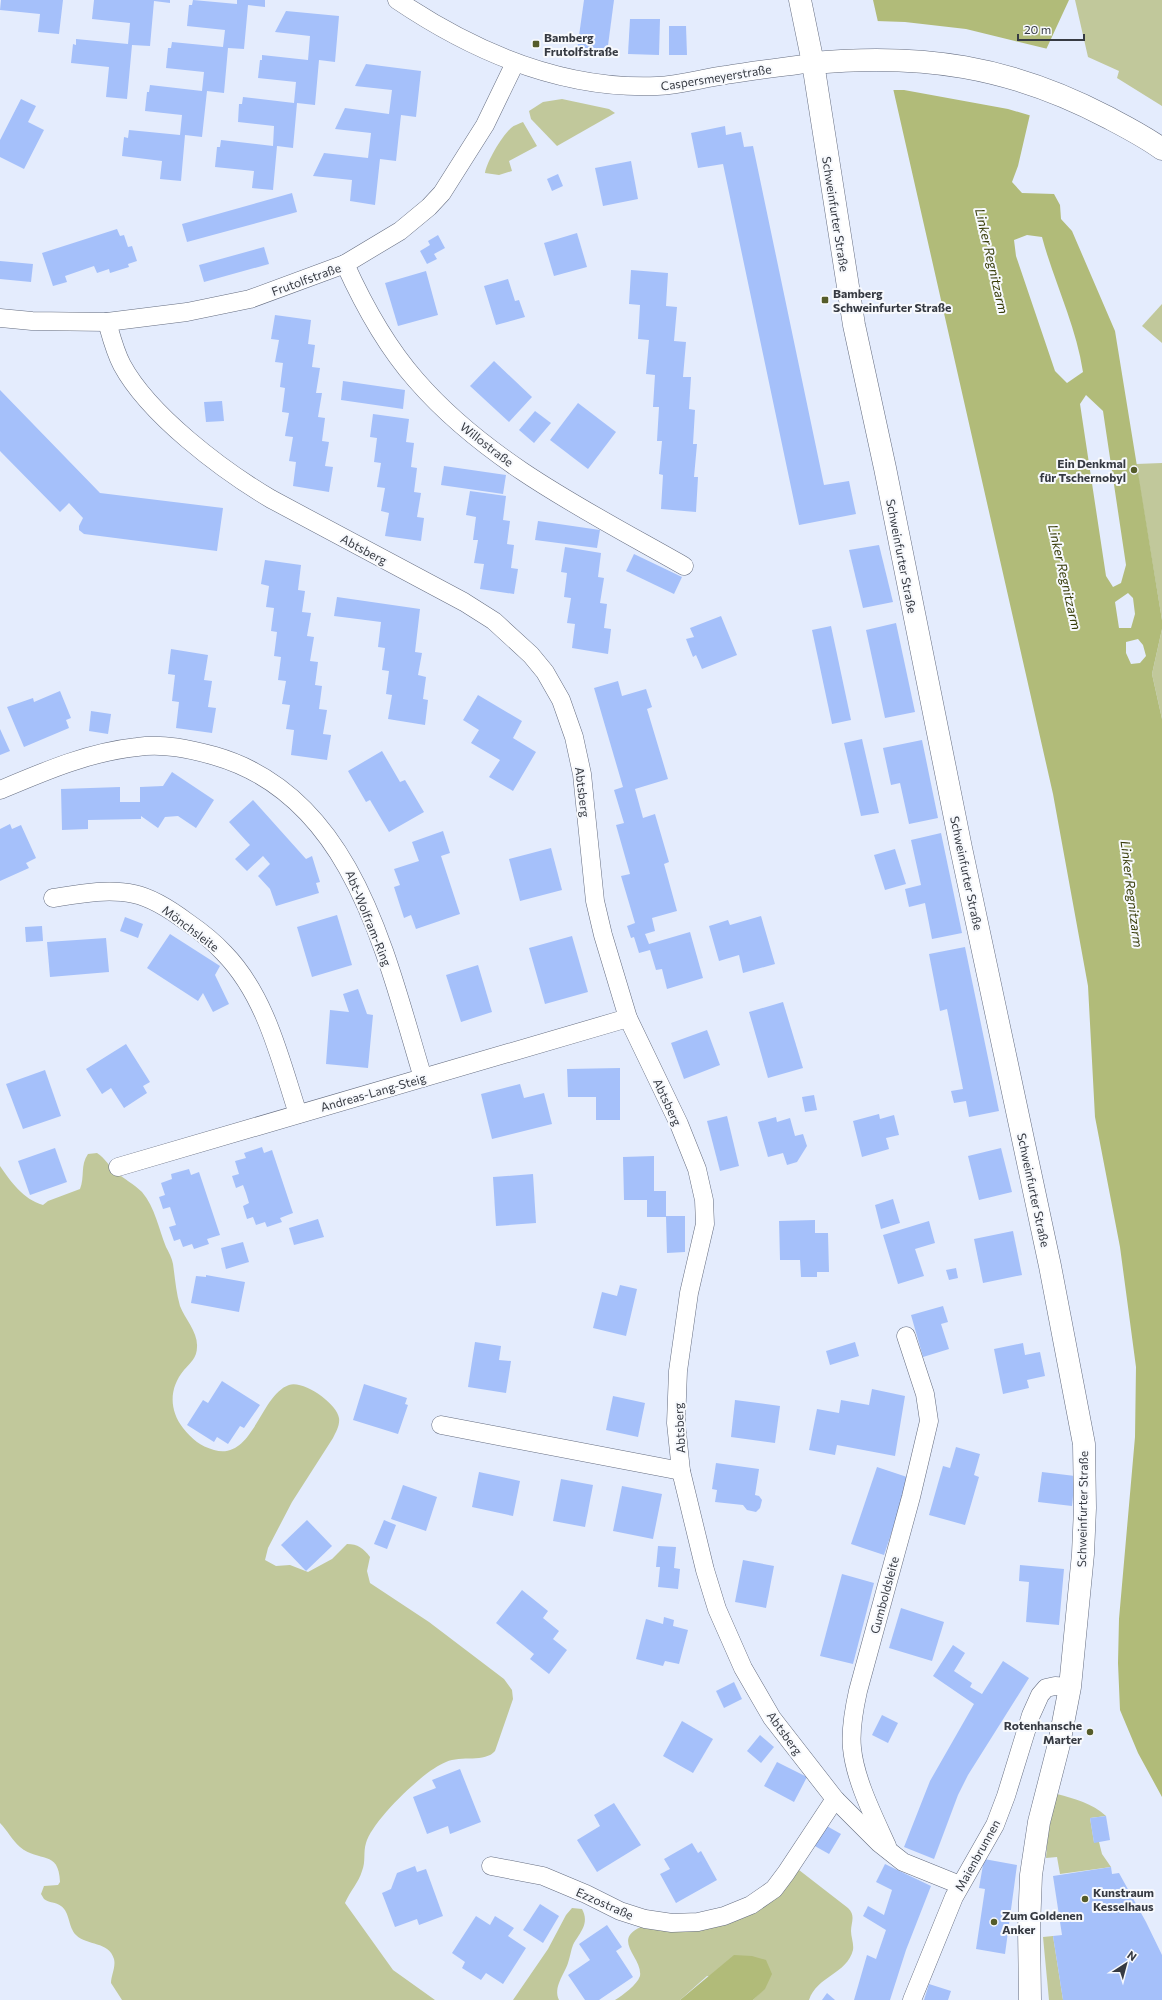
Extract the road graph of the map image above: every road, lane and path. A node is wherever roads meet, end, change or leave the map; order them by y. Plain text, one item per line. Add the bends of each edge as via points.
1 (397, 0) edge
2 (800, 0) edge
3 (813, 62) junction
4 (515, 63) junction
5 (1162, 149) edge
6 (345, 264) junction
7 (0, 318) edge
8 (107, 322) junction
9 (684, 566) dead end
10 (0, 790) edge
11 (53, 898) dead end
12 (628, 1018) junction
13 (423, 1078) junction
14 (298, 1114) junction
15 (118, 1167) dead end
16 (906, 1336) dead end
17 (441, 1425) dead end
18 (681, 1471) junction
19 (1070, 1687) junction
20 (835, 1799) junction
21 (890, 1852) junction
22 (491, 1866) dead end
23 (960, 1885) junction
24 (912, 2000) edge
25 (1030, 2000) edge

1 - 4 street, Caspersmeyerstraße via 440,26
2 - 3 street, Schweinfurter Straße
3 - 4 street, Caspersmeyerstraße via 683,84 641,86 619,86 564,77
3 - 5 street via 907,60 946,63 984,70 1020,80 1082,104
3 - 19 street, Schweinfurter Straße via 854,325 1082,1429 1085,1469 1083,1554
4 - 6 street, Frutolfstraße via 485,125 442,193 400,231
6 - 8 street, Frutolfstraße via 250,299 187,312
6 - 9 street, Willostraße via 368,314 391,348 416,380 446,411 510,463
7 - 8 street, Frutolfstraße
8 - 12 street, Abtsberg via 122,366 138,388 168,421 240,481 464,602 494,621 531,655 545,672 561,700 574,737 582,774 595,901
10 - 13 street, Abt-Wolfram-Ring via 54,767 110,751 158,746 198,751 235,762 270,780 301,804 327,835 354,878 391,972
11 - 14 street, Mönchsleite via 103,892 133,894 154,901 202,932 225,954 257,1001 270,1029
12 - 13 street, Andreas-Lang-Steig
12 - 18 street, Abtsberg via 679,1124 697,1169 704,1200 705,1224 689,1293 678,1371 676,1423
13 - 14 street, Andreas-Lang-Steig
14 - 15 street, Andreas-Lang-Steig
16 - 21 street, Gumboldsleite via 925,1394 929,1421 853,1713 852,1748 857,1773
17 - 18 street, Abtsberg
18 - 20 street, Abtsberg via 717,1609 743,1668 772,1718
19 - 23 street, Maienbrunnen via 1046,1688 1040,1695 995,1825
19 - 25 street, Schweinfurter Straße via 1059,1744 1039,1822 1033,1862 1029,1928
20 - 21 street, Abtsberg
20 - 22 street, Ezzostraße via 774,1889 751,1905 724,1916 698,1922 672,1923 645,1919 620,1911 543,1876
21 - 23 street, Abtsberg via 903,1862
23 - 24 street, Maienbrunnen via 931,1949

